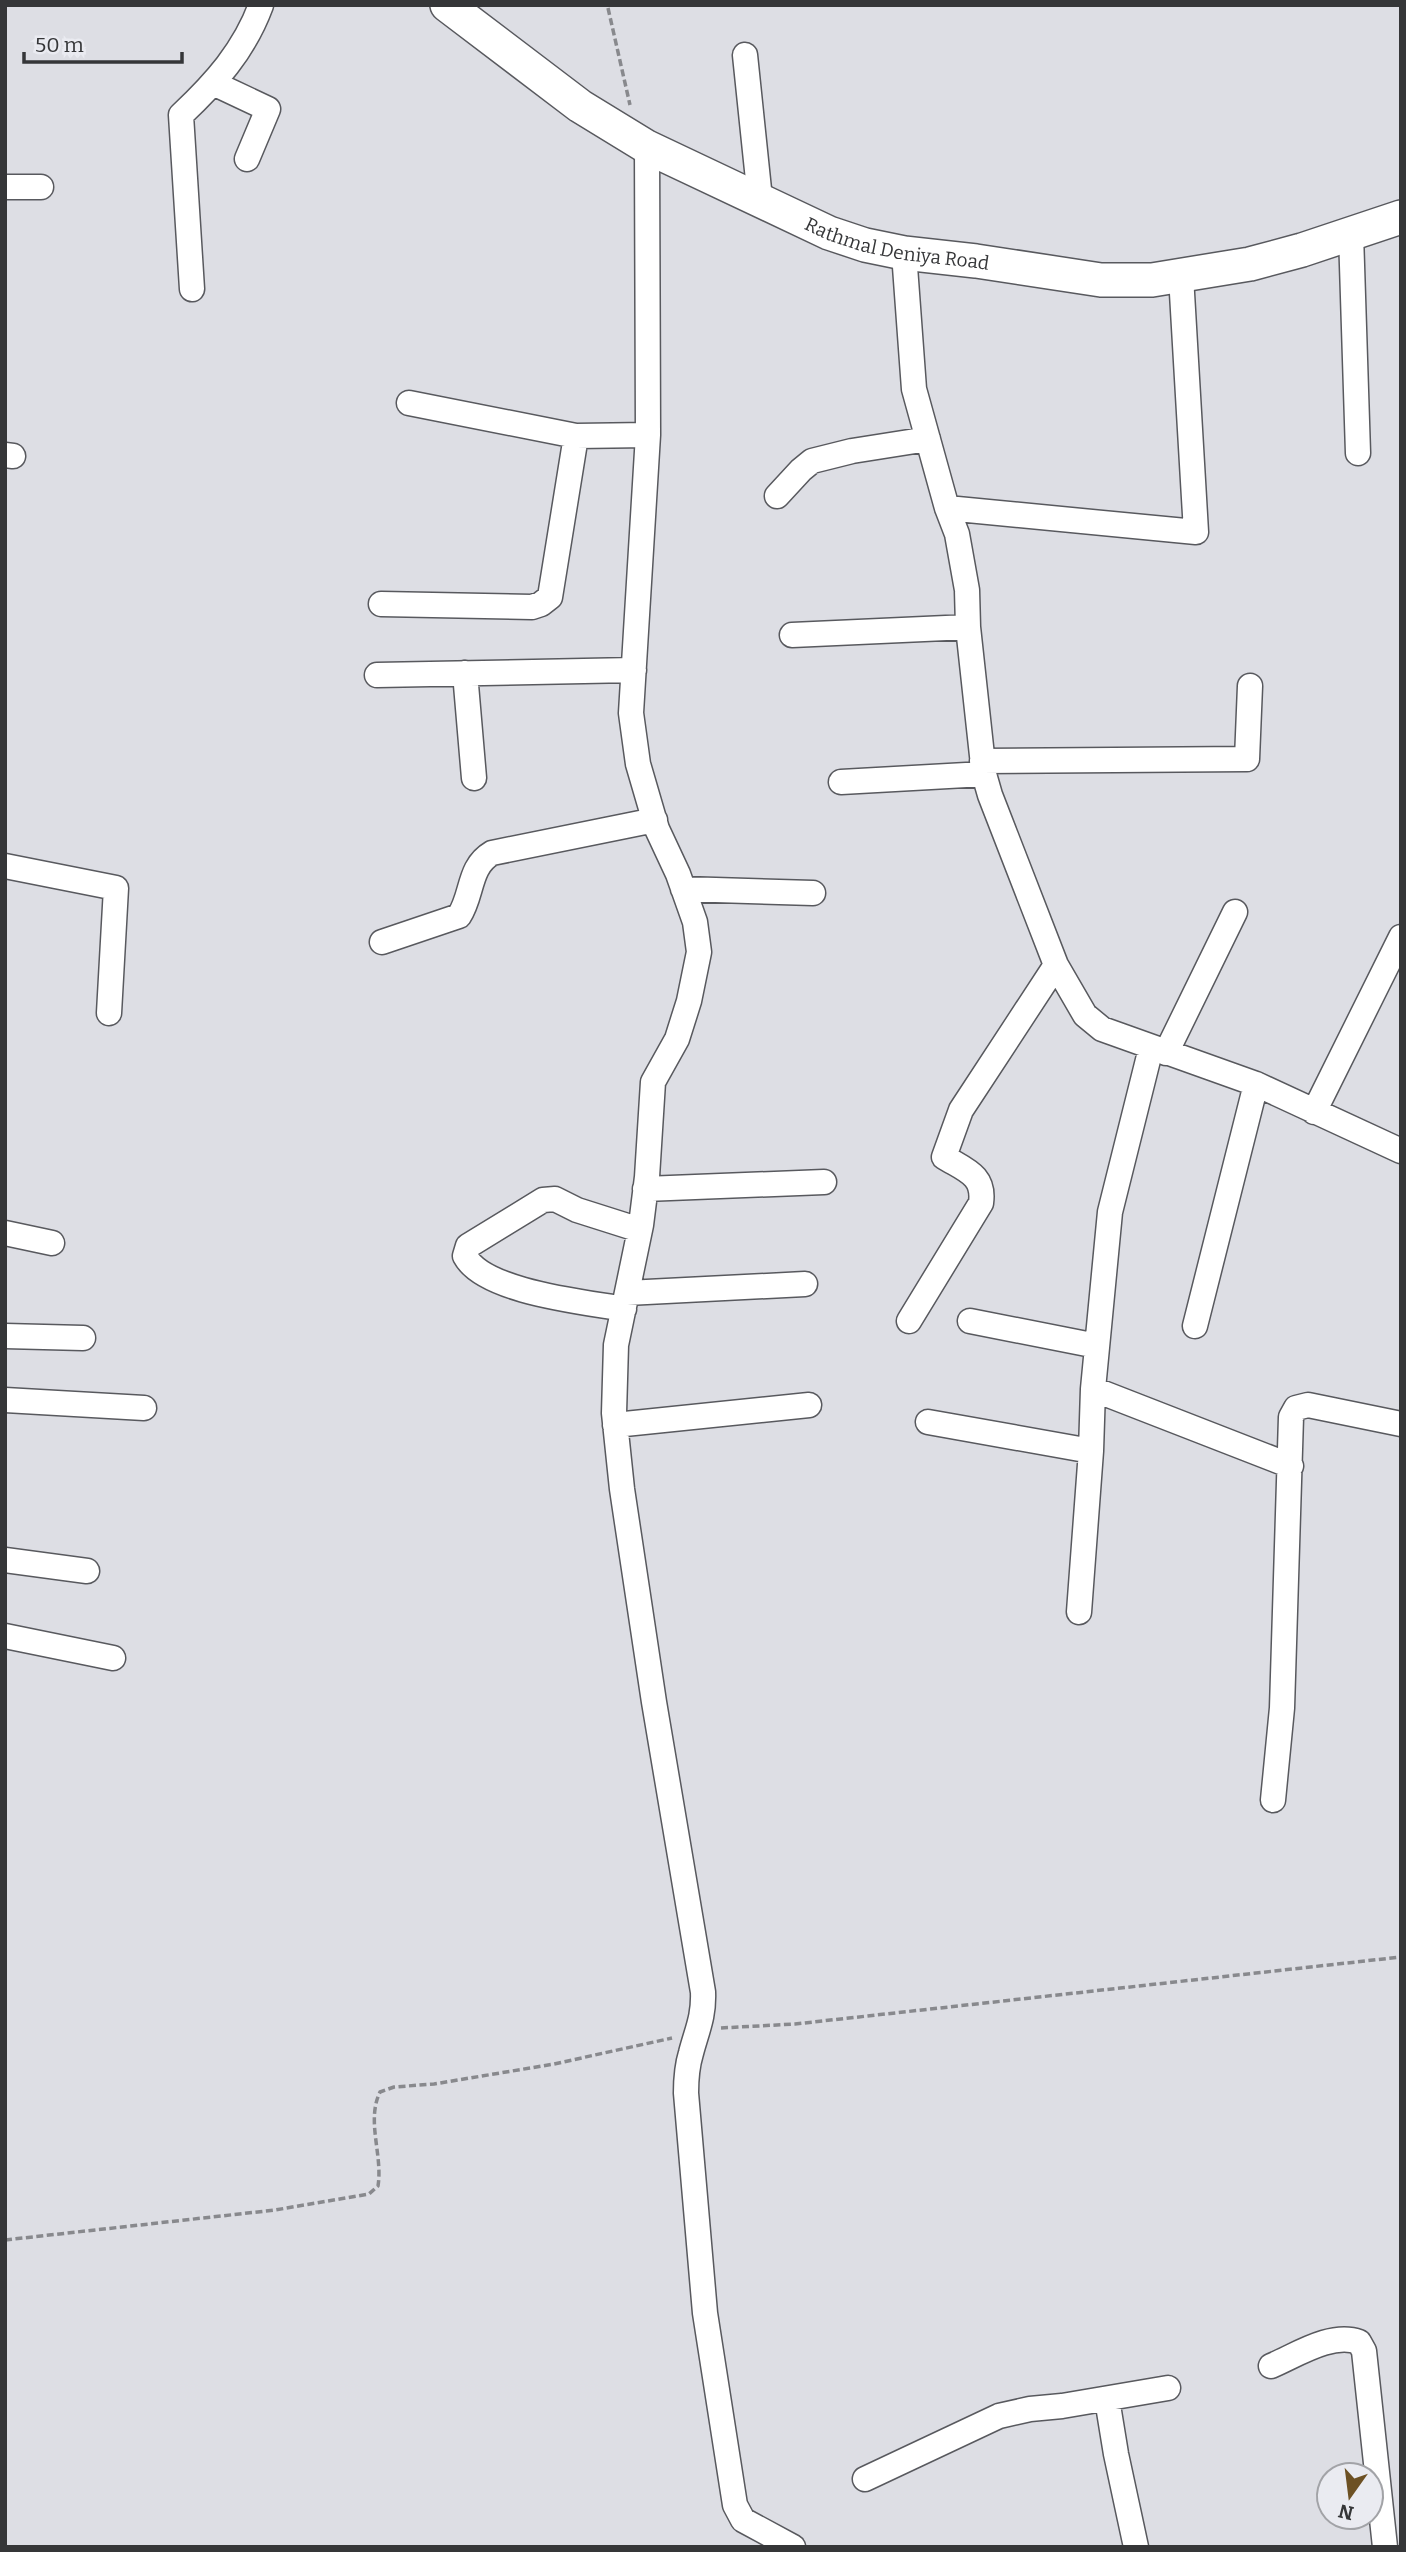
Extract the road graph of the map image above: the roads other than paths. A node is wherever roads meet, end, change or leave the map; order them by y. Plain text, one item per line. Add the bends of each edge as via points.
1 (261, 5) edge
2 (447, 5) edge
3 (745, 55) dead end
4 (215, 84) junction
5 (640, 142) junction
6 (247, 159) dead end
7 (5, 187) edge
8 (41, 187) dead end
9 (760, 199) junction
10 (1401, 217) edge
11 (1352, 233) junction
12 (904, 253) junction
13 (1181, 276) junction
14 (192, 289) dead end
15 (409, 403) dead end
16 (648, 435) junction
17 (576, 436) junction
18 (928, 439) junction
19 (1358, 453) dead end
20 (777, 496) dead end
21 (947, 508) junction
22 (381, 604) dead end
23 (968, 627) junction
24 (792, 635) dead end
25 (634, 670) junction
26 (465, 673) junction
27 (377, 675) dead end
28 (1250, 686) dead end
29 (983, 767) junction
30 (474, 778) dead end
31 (841, 782) dead end
32 (655, 820) junction
33 (5, 866) edge
34 (683, 889) junction
35 (813, 893) dead end
36 (1235, 912) dead end
37 (1401, 937) edge
38 (382, 942) dead end
39 (1056, 965) junction
40 (109, 1013) dead end
41 (1158, 1051) junction
42 (1256, 1084) junction
43 (1314, 1112) junction
44 (1401, 1152) edge
45 (824, 1182) dead end
46 (645, 1189) junction
47 (640, 1230) junction
48 (5, 1233) edge
49 (52, 1242) dead end
50 (805, 1284) dead end
51 (625, 1301) junction
52 (909, 1321) dead end
53 (970, 1321) dead end
54 (1195, 1326) dead end
55 (5, 1336) edge
56 (83, 1338) dead end
57 (1097, 1346) junction
58 (1093, 1389) junction
59 (5, 1400) edge
60 (808, 1405) dead end
61 (145, 1408) dead end
62 (928, 1422) dead end
63 (1401, 1424) edge
64 (615, 1425) junction
65 (1091, 1451) junction
66 (1291, 1466) junction
67 (5, 1560) edge
68 (87, 1571) dead end
69 (1079, 1612) dead end
70 (5, 1636) edge
71 (113, 1658) dead end
72 (1273, 1800) dead end
73 (1270, 2366) dead end
74 (1168, 2388) dead end
75 (1107, 2399) junction
76 (865, 2479) dead end
77 (793, 2547) edge
78 (1136, 2547) edge
79 (1385, 2547) edge

1 - 4 street
2 - 5 street, Rathmal Deniya Road via 580,106
3 - 9 street
4 - 6 street via 268,109
4 - 14 street via 181,116
5 - 9 street, Rathmal Deniya Road
5 - 16 street
7 - 8 street
9 - 12 street, Rathmal Deniya Road via 829,233
10 - 11 street, Rathmal Deniya Road
11 - 13 street, Rathmal Deniya Road via 1250,264
11 - 19 street
12 - 13 street, Rathmal Deniya Road via 1101,280
12 - 18 street via 914,389
13 - 21 street via 1196,532
15 - 17 street
16 - 17 street
16 - 25 street
17 - 22 street via 550,597 532,607
18 - 20 street via 813,461
18 - 21 street
21 - 23 street via 967,590
23 - 24 street
23 - 29 street
25 - 26 street
25 - 32 street via 634,745
26 - 27 street
26 - 30 street
28 - 29 street via 1247,759
29 - 31 street
29 - 39 street via 989,795
32 - 34 street
32 - 38 street via 492,853 477,866 459,916
33 - 40 street via 116,888
34 - 35 street
34 - 46 street via 695,922 699,952 677,1039 653,1082
36 - 41 street
37 - 43 street
39 - 41 street via 1084,1015 1102,1030
39 - 52 street via 961,1110 944,1157 977,1177 983,1190 981,1203
41 - 42 street
41 - 57 street via 1110,1212
42 - 43 street
42 - 54 street
43 - 44 street
45 - 46 street
46 - 47 street
47 - 51 street
47 - 51 street via 555,1199 543,1200 468,1246 465,1256 470,1265 521,1290
48 - 49 street
50 - 51 street
51 - 64 street via 616,1345
53 - 57 street
55 - 56 street
57 - 58 street
58 - 65 street
58 - 66 street
59 - 61 street
60 - 64 street
62 - 65 street
63 - 66 street via 1328,1408 1296,1408 1291,1417
64 - 77 street via 652,1689 703,1992 704,2009 686,2073 686,2093 705,2314 725,2451 735,2505 743,2520
65 - 69 street
66 - 72 street via 1282,1708
67 - 68 street
70 - 71 street
73 - 79 street via 1333,2340 1346,2337 1359,2342 1364,2351
74 - 75 street
75 - 76 street via 999,2416
75 - 78 street

